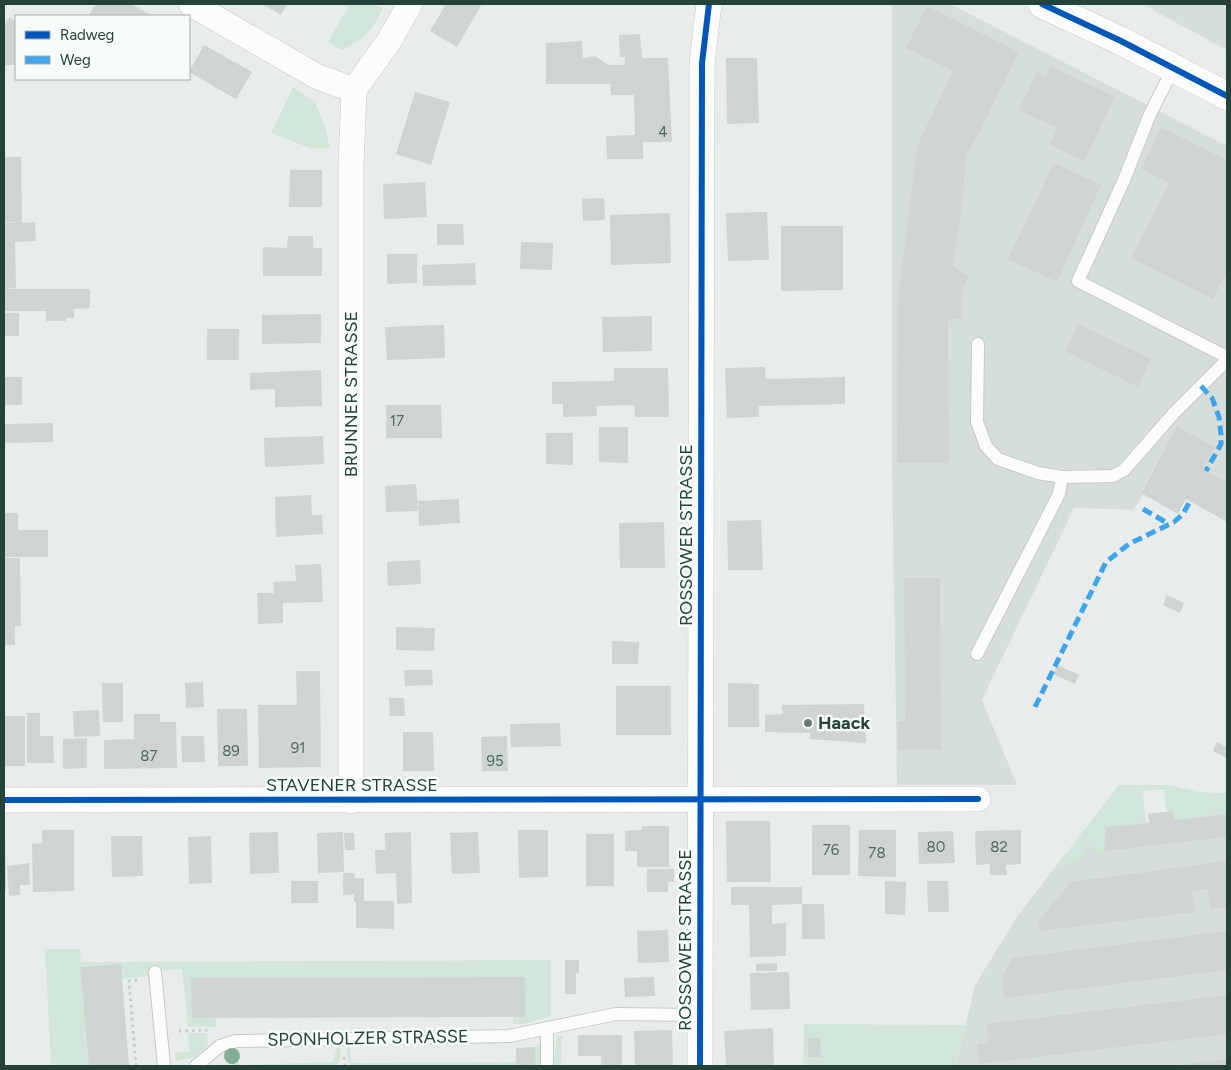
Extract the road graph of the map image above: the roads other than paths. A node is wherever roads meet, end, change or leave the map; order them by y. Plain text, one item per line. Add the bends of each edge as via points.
1 (191, 4) edge
2 (410, 4) edge
3 (709, 4) edge
4 (1046, 5) edge
5 (1173, 68) junction
6 (354, 90) junction
7 (1227, 96) edge
8 (978, 344) dead end
9 (1227, 358) edge
10 (1062, 477) junction
11 (977, 654) dead end
12 (978, 799) dead end
13 (4, 800) edge
14 (701, 800) junction
15 (351, 801) junction
16 (156, 976) road end
17 (699, 1015) junction
18 (547, 1028) junction
19 (164, 1066) edge
20 (196, 1066) edge
21 (547, 1066) edge
22 (700, 1066) edge

1 - 6 street via 318,77
2 - 6 street
3 - 14 street, ROSSOWER STRASSE via 702,63
4 - 5 main road
5 - 7 main road
5 - 9 lane via 1078,281
6 - 15 street, BRUNNER STRASSE via 351,166
8 - 10 lane via 977,422 986,446 998,460
9 - 10 lane via 1124,470 1113,476
10 - 11 lane via 1059,494
12 - 14 street, STAVENER STRASSE
13 - 15 street, STAVENER STRASSE
14 - 15 street, STAVENER STRASSE
14 - 17 street, ROSSOWER STRASSE
16 - 19 lane
17 - 18 lane, SPONHOLZER STRASSE via 616,1014
17 - 22 street, ROSSOWER STRASSE
18 - 20 lane, SPONHOLZER STRASSE via 509,1036 236,1041 220,1046
18 - 21 lane

